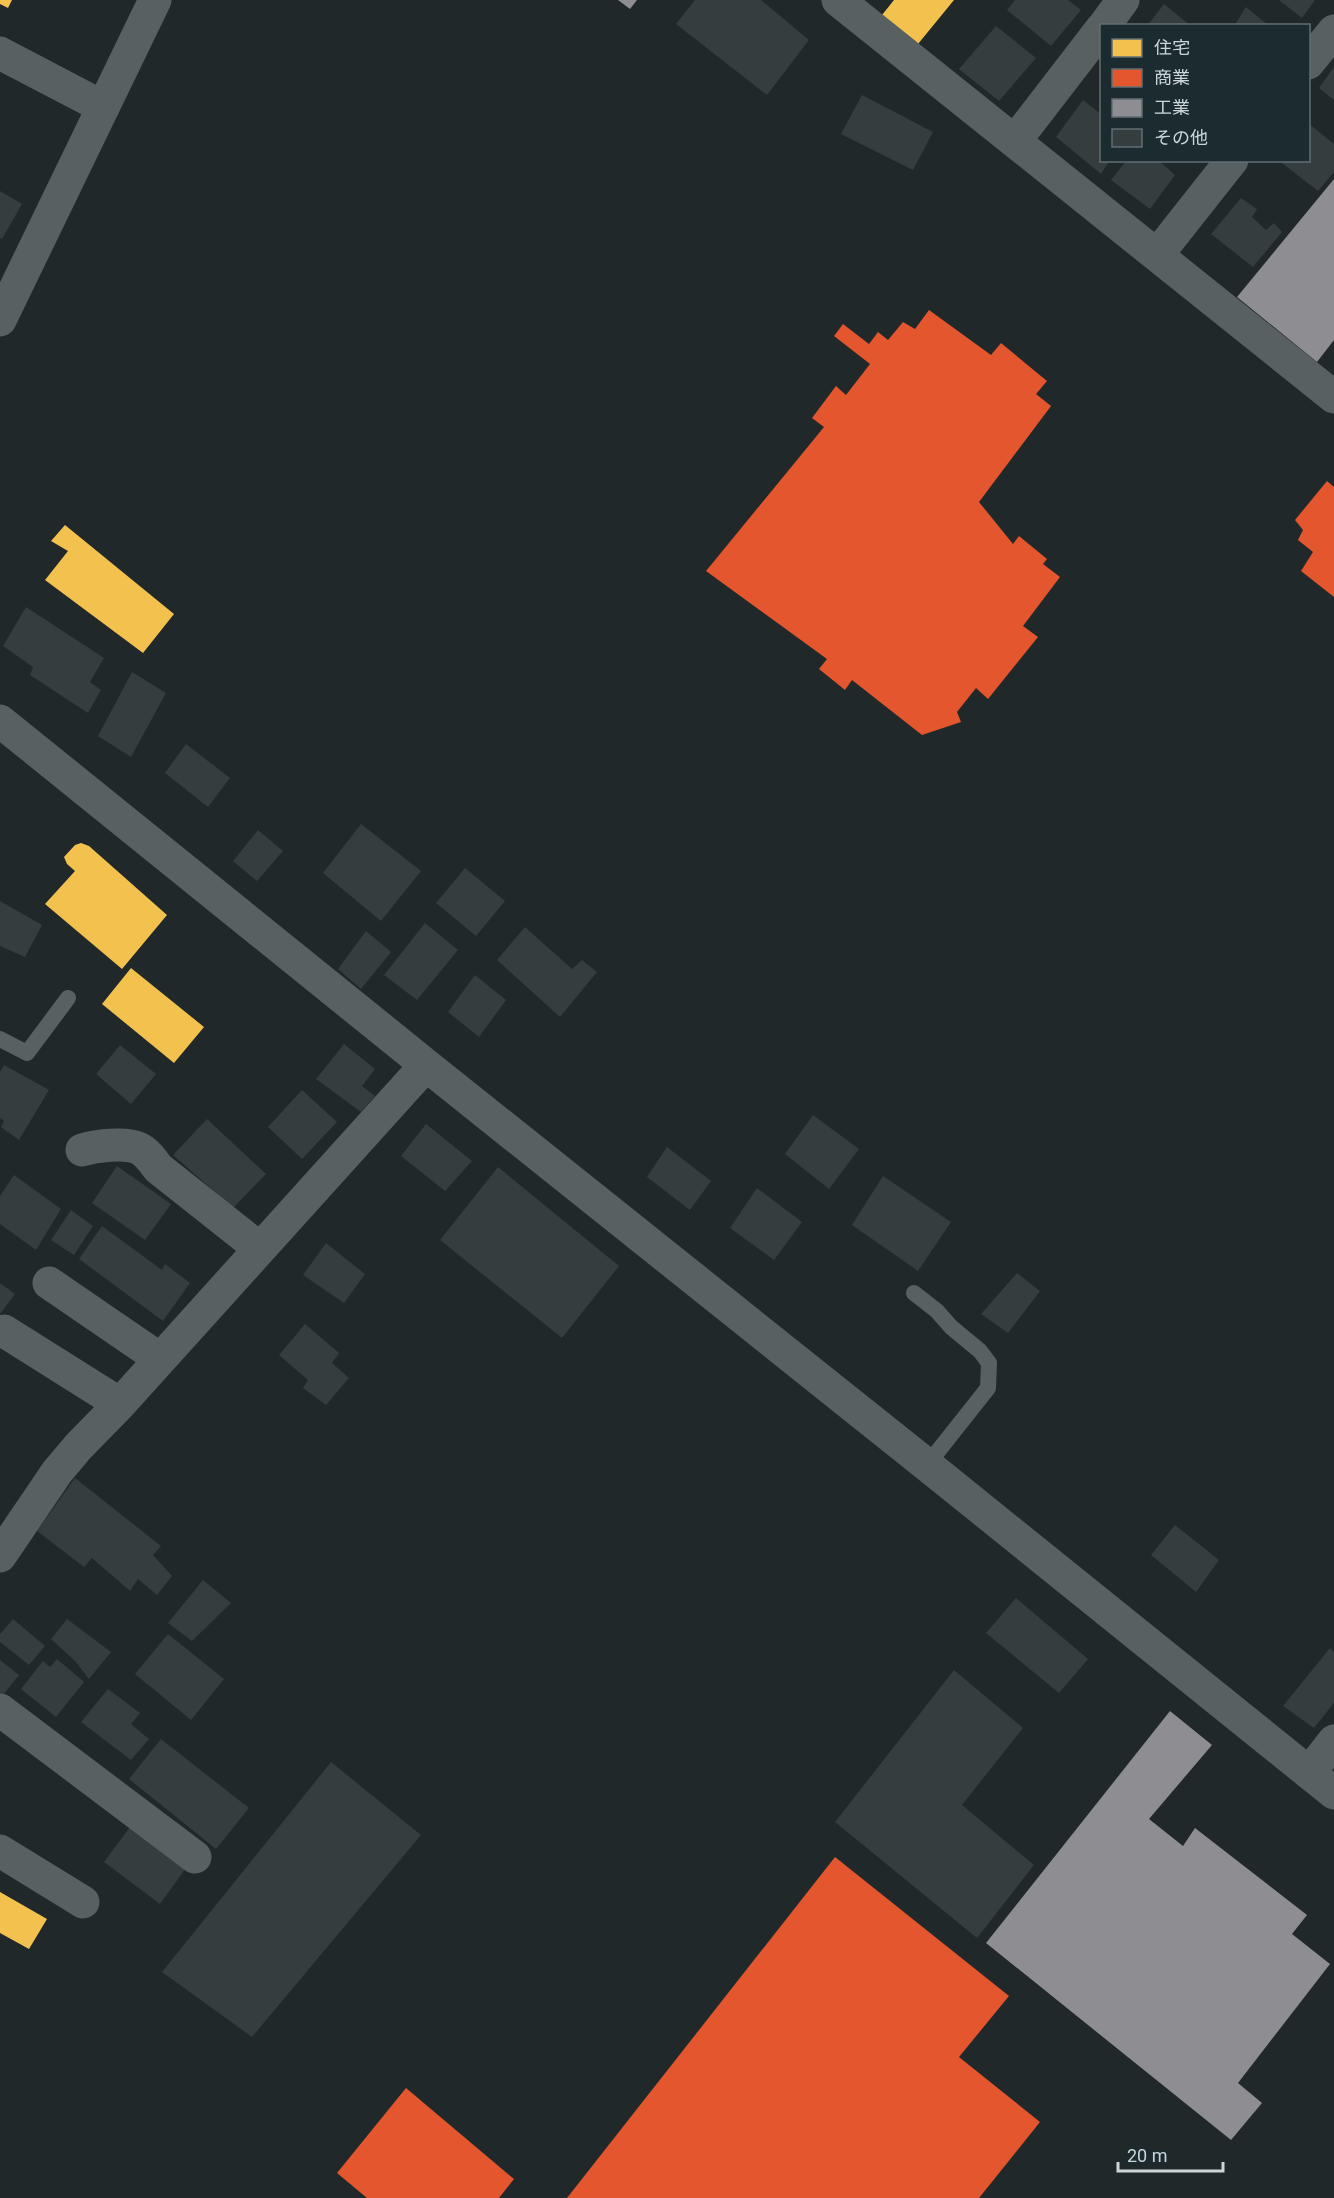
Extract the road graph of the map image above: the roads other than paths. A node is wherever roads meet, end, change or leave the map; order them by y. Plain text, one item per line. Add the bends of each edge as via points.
1 (155, 0) edge
2 (838, 0) edge
3 (1123, 0) edge
4 (1104, 24) edge
5 (1100, 30) edge
6 (1334, 31) edge
7 (0, 53) edge
8 (1310, 61) edge
9 (103, 107) junction
10 (1014, 141) junction
11 (1230, 162) edge
12 (1157, 255) junction
13 (0, 320) edge
14 (1334, 397) edge
15 (0, 721) edge
16 (68, 998) dead end
17 (0, 1039) edge
18 (426, 1065) junction
19 (82, 1149) dead end
20 (260, 1248) junction
21 (49, 1283) dead end
22 (914, 1293) dead end
23 (4, 1331) dead end
24 (160, 1359) junction
25 (120, 1404) junction
26 (927, 1465) junction
27 (0, 1556) edge
28 (0, 1710) edge
29 (1334, 1741) edge
30 (1322, 1783) edge
31 (0, 1851) edge
32 (195, 1857) dead end
33 (83, 1902) dead end

1 - 9 street
2 - 10 street
3 - 4 street
5 - 10 street
6 - 8 street
7 - 9 street
9 - 13 street
10 - 12 street
11 - 12 street
12 - 14 street
15 - 18 street
16 - 17 lane via 27,1053
18 - 20 street
18 - 26 street
19 - 20 street via 98,1145 137,1147
20 - 24 street
21 - 24 street
22 - 26 lane via 989,1363 988,1388
23 - 25 street
24 - 25 street
25 - 27 street via 57,1472
26 - 30 street
28 - 32 street
29 - 30 street
31 - 33 street

